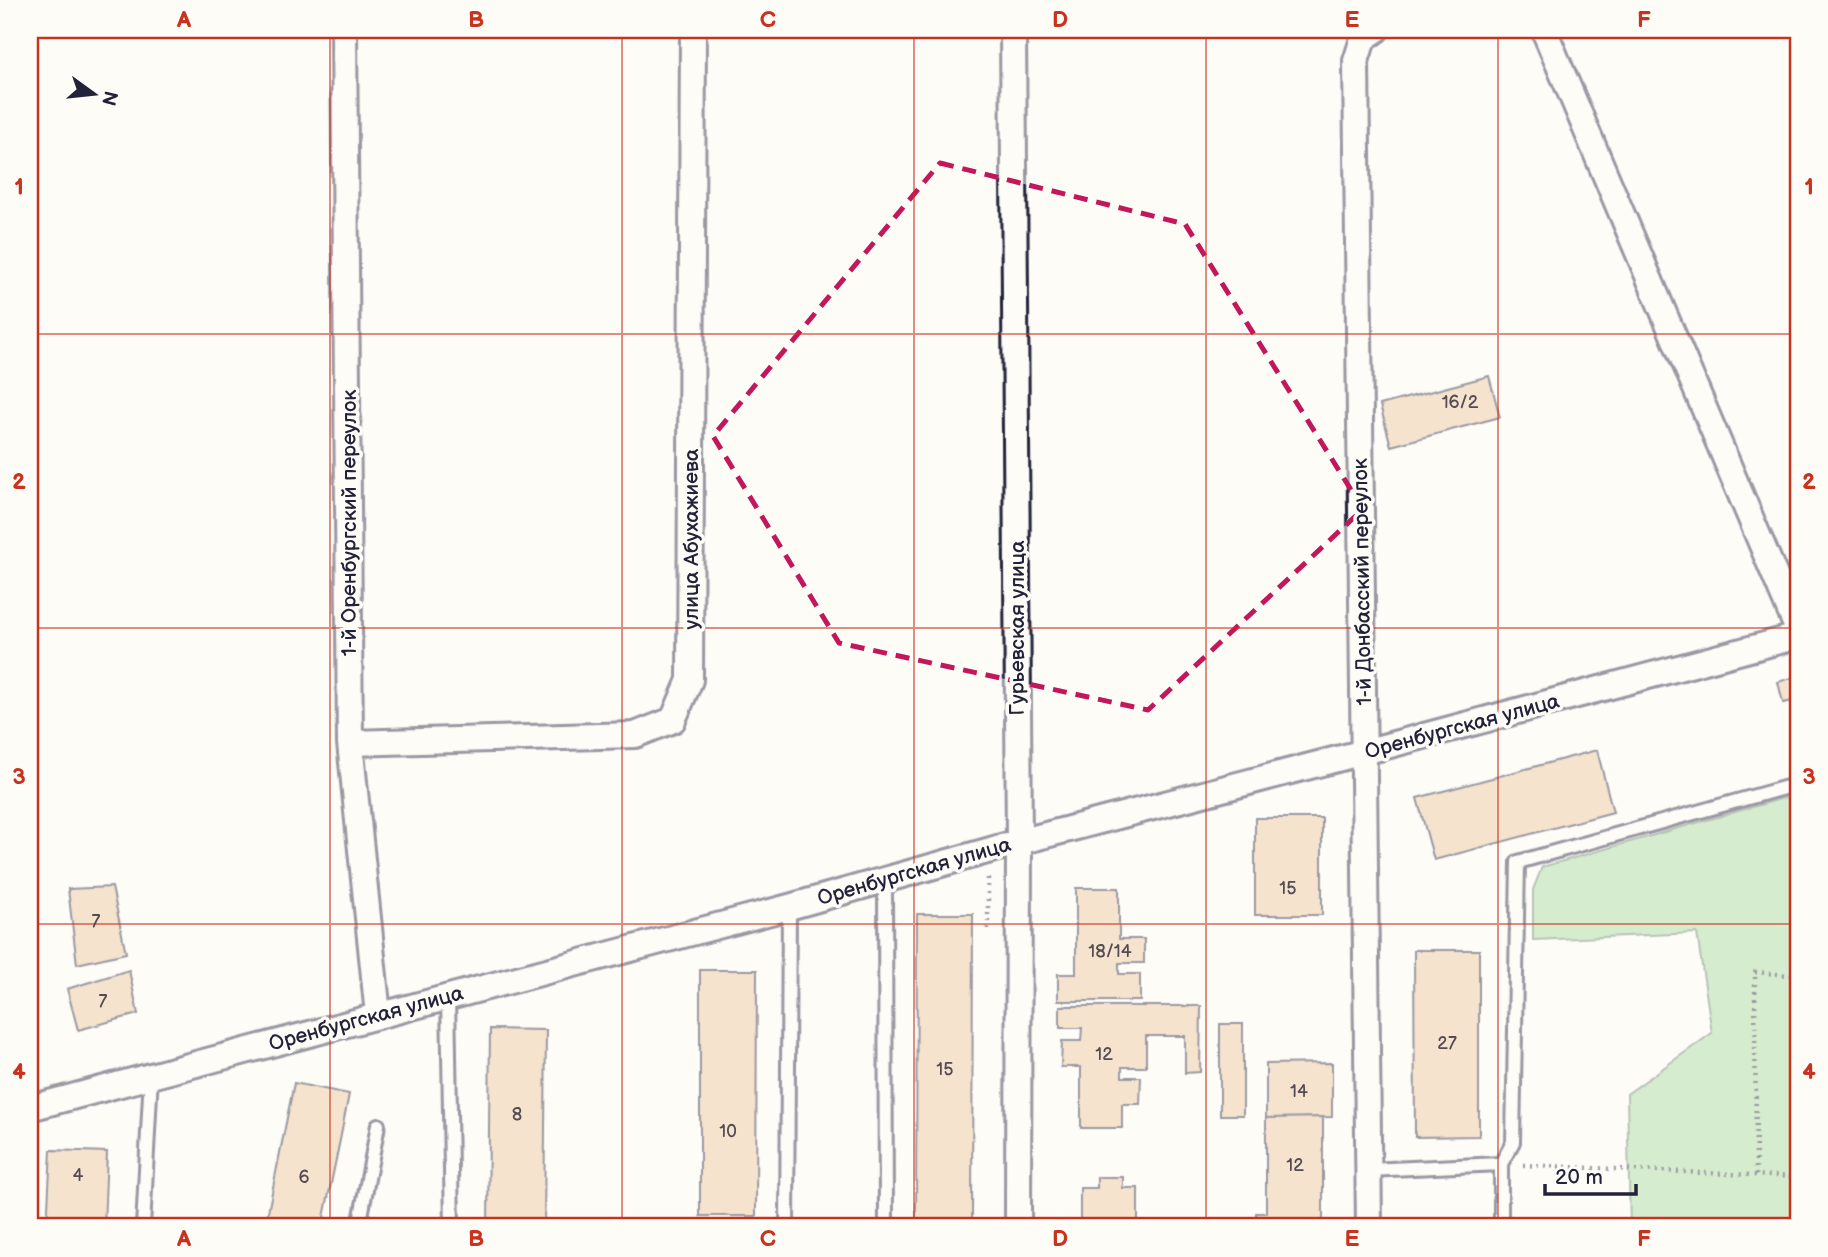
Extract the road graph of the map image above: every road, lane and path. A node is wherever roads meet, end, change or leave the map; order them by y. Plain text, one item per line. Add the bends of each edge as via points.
1 (344, 30) edge
2 (693, 30) edge
3 (1013, 30) edge
4 (1376, 30) edge
5 (1544, 30) edge
6 (1798, 630) edge
7 (1798, 636) edge
8 (351, 743) junction
9 (1364, 752) junction
10 (1798, 784) edge
11 (1019, 842) junction
12 (885, 879) junction
13 (789, 907) junction
14 (1798, 976) edge
15 (448, 996) junction
16 (378, 1015) junction
17 (152, 1075) junction
18 (30, 1108) edge
19 (378, 1125) dead end
20 (1501, 1164) junction
21 (1368, 1170) junction
22 (1756, 1175) junction
23 (1798, 1177) edge
24 (143, 1227) edge
25 (359, 1227) edge
26 (452, 1227) edge
27 (787, 1227) edge
28 (886, 1227) edge
29 (1018, 1227) edge
30 (1369, 1227) edge
31 (1501, 1227) edge

1 - 8 street, 1-й Оренбургский переулок
2 - 8 street, улица Абухажиева via 690,680 673,720 635,735
3 - 11 street, Гурьевская улица
4 - 9 street, 1-й Донбасский переулок via 1363,38 1356,61
5 - 6 street
7 - 9 street, Оренбургская улица
8 - 16 street, 1-й Оренбургский переулок
9 - 11 street, Оренбургская улица
9 - 21 street, 1-й Донбасский переулок
10 - 20 lane via 1518,862 1513,1142
11 - 12 street, Оренбургская улица
11 - 29 street, Гурьевская улица
12 - 13 street, Оренбургская улица
12 - 28 lane
13 - 15 street, Оренбургская улица
13 - 27 lane
14 - 22 path via 1755,972
15 - 16 street, Оренбургская улица
15 - 26 lane
16 - 17 street, Оренбургская улица
17 - 18 street, Оренбургская улица
17 - 24 lane
19 - 25 lane
20 - 21 lane
20 - 22 path
20 - 31 lane
21 - 30 street, 1-й Донбасский переулок
22 - 23 path

